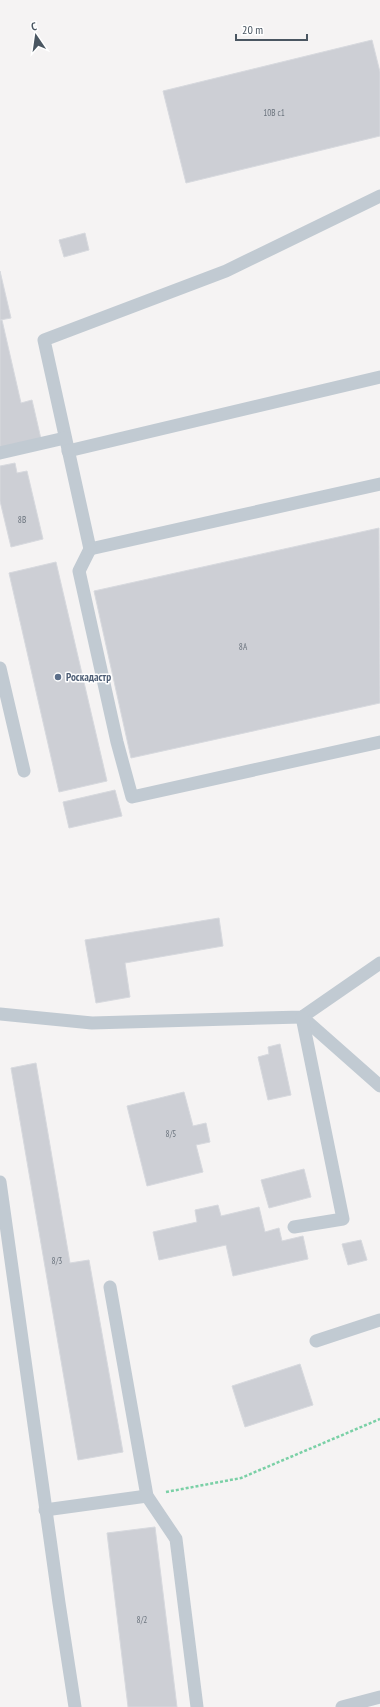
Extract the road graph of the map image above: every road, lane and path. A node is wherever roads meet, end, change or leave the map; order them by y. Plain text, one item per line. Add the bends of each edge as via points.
1 (380, 196) edge
2 (380, 377) edge
3 (67, 444) junction
4 (0, 453) edge
5 (380, 484) edge
6 (90, 549) junction
7 (0, 668) edge
8 (380, 742) edge
9 (24, 772) dead end
10 (380, 964) edge
11 (0, 1014) edge
12 (302, 1017) junction
13 (380, 1086) edge
14 (0, 1182) edge
15 (294, 1227) dead end
16 (110, 1287) dead end
17 (380, 1320) edge
18 (316, 1341) dead end
19 (380, 1419) edge
20 (148, 1496) junction
21 (46, 1510) junction
22 (380, 1697) edge
23 (75, 1707) edge
24 (197, 1707) edge
25 (342, 1707) edge

1 - 3 lane via 226,271 44,340
2 - 3 lane
3 - 4 lane
3 - 6 lane
5 - 6 lane
6 - 8 lane via 80,571 117,742 132,797
7 - 9 lane
10 - 12 lane
11 - 12 lane via 92,1023
12 - 13 lane
12 - 15 lane via 343,1218
14 - 21 lane
16 - 20 lane
17 - 18 lane
19 - 20 path via 241,1478
20 - 21 lane
20 - 24 lane via 176,1539
21 - 23 lane
22 - 25 lane

